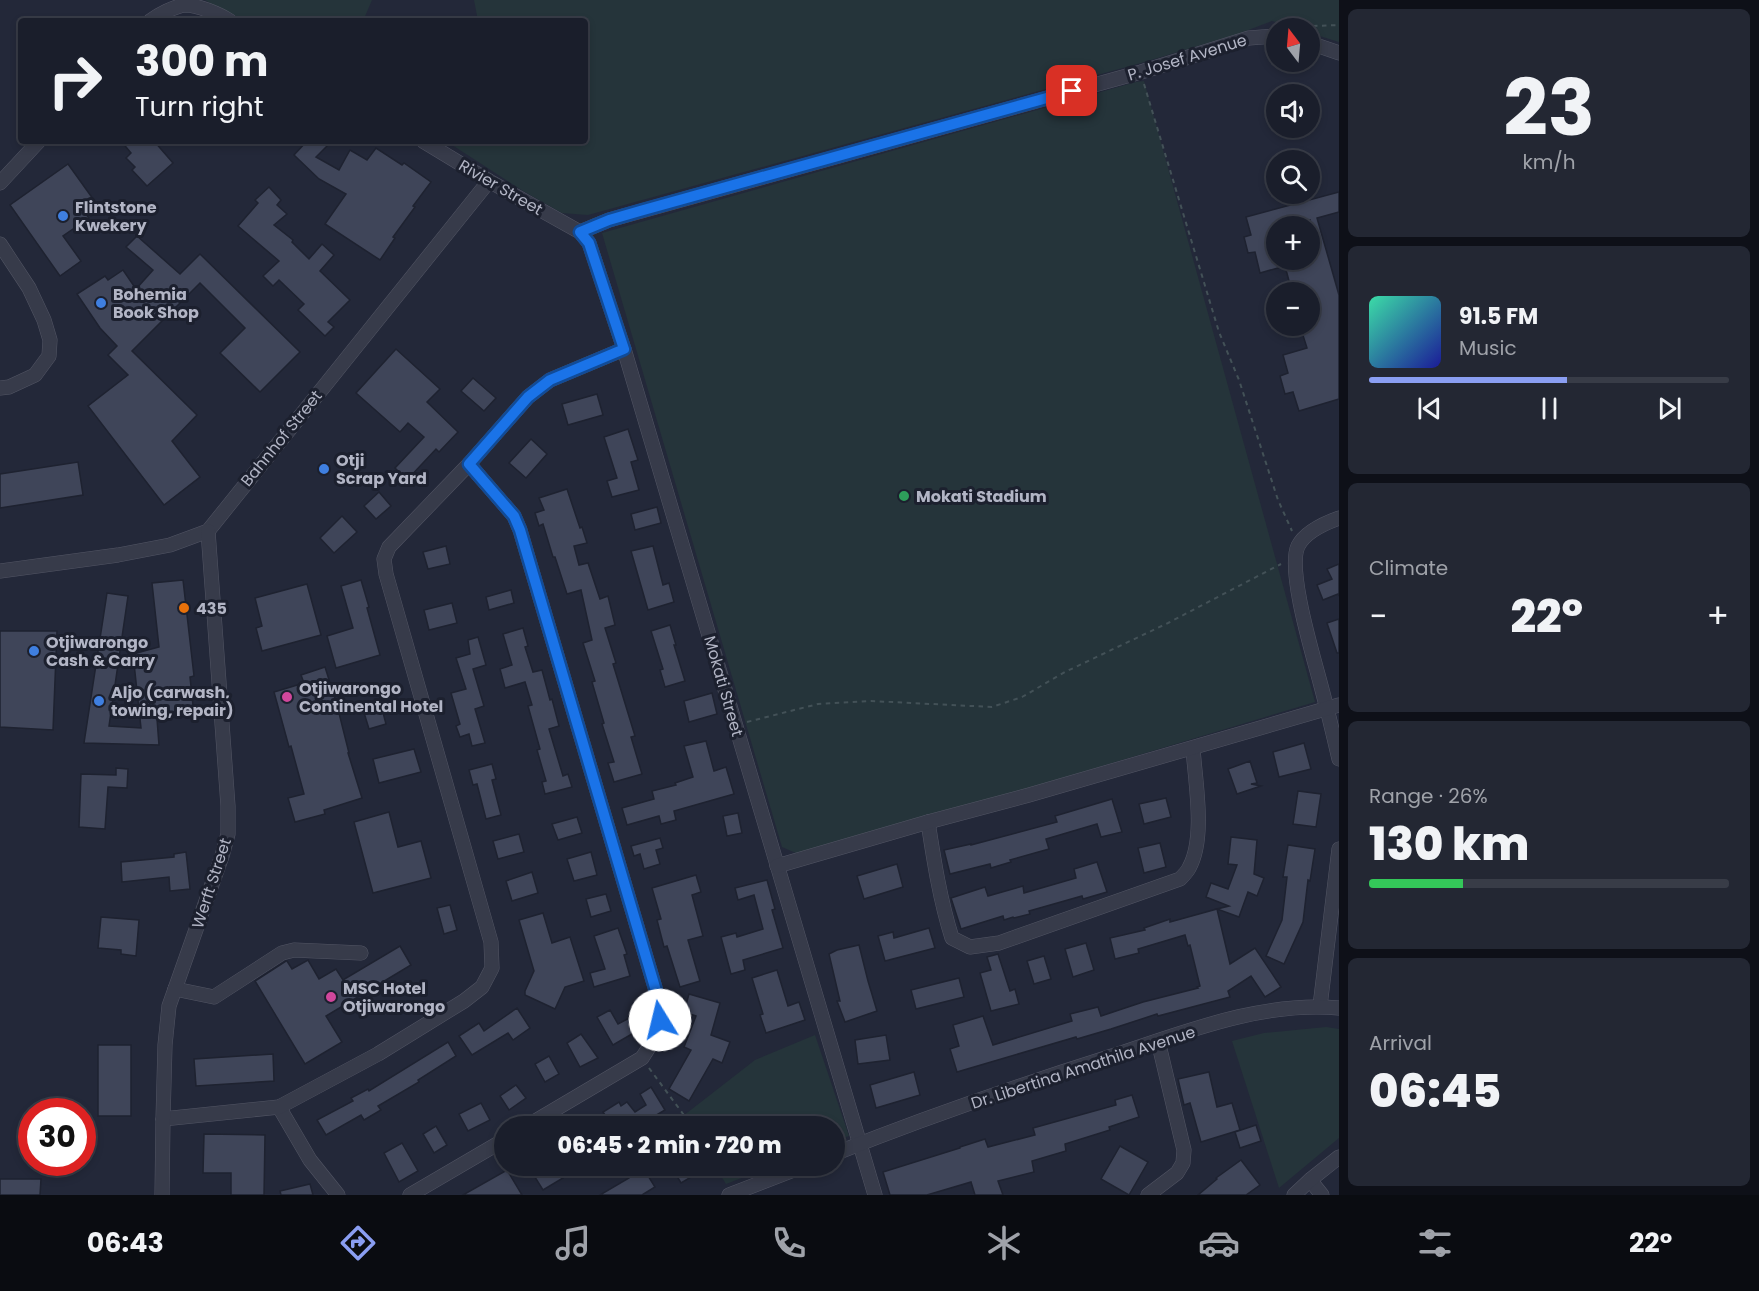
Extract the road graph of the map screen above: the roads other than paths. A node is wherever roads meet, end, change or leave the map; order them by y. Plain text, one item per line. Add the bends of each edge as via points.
1 (154, 18) edge
2 (225, 18) edge
3 (1266, 35) edge
4 (1320, 46) edge
5 (1339, 53) edge
6 (36, 144) edge
7 (428, 144) edge
8 (489, 182) junction
9 (0, 183) edge
10 (580, 232) junction
11 (0, 243) edge
12 (624, 349) junction
13 (0, 388) edge
14 (469, 464) junction
15 (1339, 518) edge
16 (208, 531) junction
17 (0, 571) edge
18 (1333, 706) edge
19 (1193, 748) junction
20 (1339, 759) edge
21 (928, 822) junction
22 (1339, 849) edge
23 (777, 866) junction
24 (361, 953) dead end
25 (174, 989) junction
26 (1320, 1006) junction
27 (1339, 1008) edge
28 (1158, 1041) junction
29 (279, 1107) junction
30 (544, 1116) edge
31 (162, 1119) junction
32 (860, 1143) junction
33 (494, 1146) edge
34 (845, 1149) edge
35 (1339, 1157) edge
36 (778, 1176) edge
37 (1310, 1180) junction
38 (735, 1193) edge
39 (162, 1195) edge
40 (338, 1195) edge
41 (410, 1195) edge
42 (875, 1195) edge
43 (1148, 1195) edge
44 (1294, 1195) edge
45 (1322, 1195) edge

1 - 2 street via 185,5
3 - 10 street, P. Josef Avenue via 647,209
4 - 5 street
6 - 9 street
7 - 8 street, Rivier Street
8 - 10 street, Rivier Street
8 - 16 street, Bahnhof Street
10 - 12 street, Mokati Street via 589,243
11 - 13 street via 29,288 50,340 49,356 35,375
12 - 14 street via 550,380 528,397
12 - 23 street, Mokati Street
14 - 29 street via 390,547 384,559 491,942 492,968 482,987 464,1001 378,1054
14 - 30 street via 514,516 520,530 659,1001 660,1020 654,1040 642,1058
15 - 18 street via 1312,531 1297,552 1296,579 1306,627
16 - 17 street via 170,545
16 - 25 street, Werft Street via 228,834
18 - 19 street
18 - 20 street
19 - 21 street
19 - 21 street via 1199,832 1189,869 1180,879 999,943 970,947 952,938
21 - 23 street
22 - 26 street
23 - 32 street, Mokati Street
24 - 25 street via 294,950 282,953 214,997
25 - 31 street, Werft Street via 165,1045
26 - 27 street, Dr. Libertina Amathila Avenue
26 - 28 street, Dr. Libertina Amathila Avenue via 1258,1012
28 - 32 street, Dr. Libertina Amathila Avenue
28 - 43 street via 1184,1150 1177,1173
29 - 31 street
29 - 40 street via 310,1160
31 - 39 street, Werft Street
32 - 34 street, Dr. Libertina Amathila Avenue
32 - 42 street, Mokati Street
33 - 41 street
35 - 37 street
36 - 38 street
37 - 44 street
37 - 45 street

